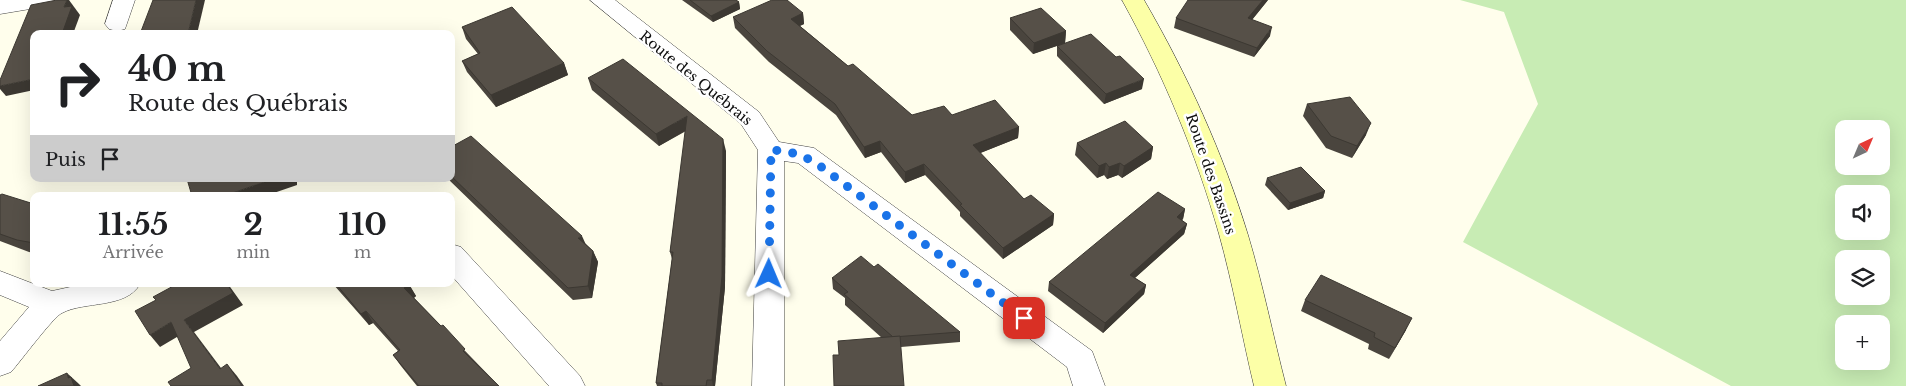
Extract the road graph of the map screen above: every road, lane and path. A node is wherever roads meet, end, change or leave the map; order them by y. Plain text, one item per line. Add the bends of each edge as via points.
1 (46, 0) edge
2 (124, 0) edge
3 (601, 0) edge
4 (1133, 0) edge
5 (0, 7) edge
6 (117, 24) dead end
7 (771, 150) junction
8 (455, 259) edge
9 (0, 283) edge
10 (118, 287) edge
11 (50, 303) junction
12 (0, 363) edge
13 (1085, 373) edge
14 (568, 386) edge
15 (768, 386) edge
16 (1270, 386) edge

1 - 5 street
2 - 6 street
3 - 7 street, Route des Québrais via 750,118
4 - 16 main road, Route des Bassins via 1187,105 1228,217
7 - 13 street via 804,155 820,166
7 - 15 street
8 - 14 street
9 - 11 street
10 - 11 street
11 - 12 street

